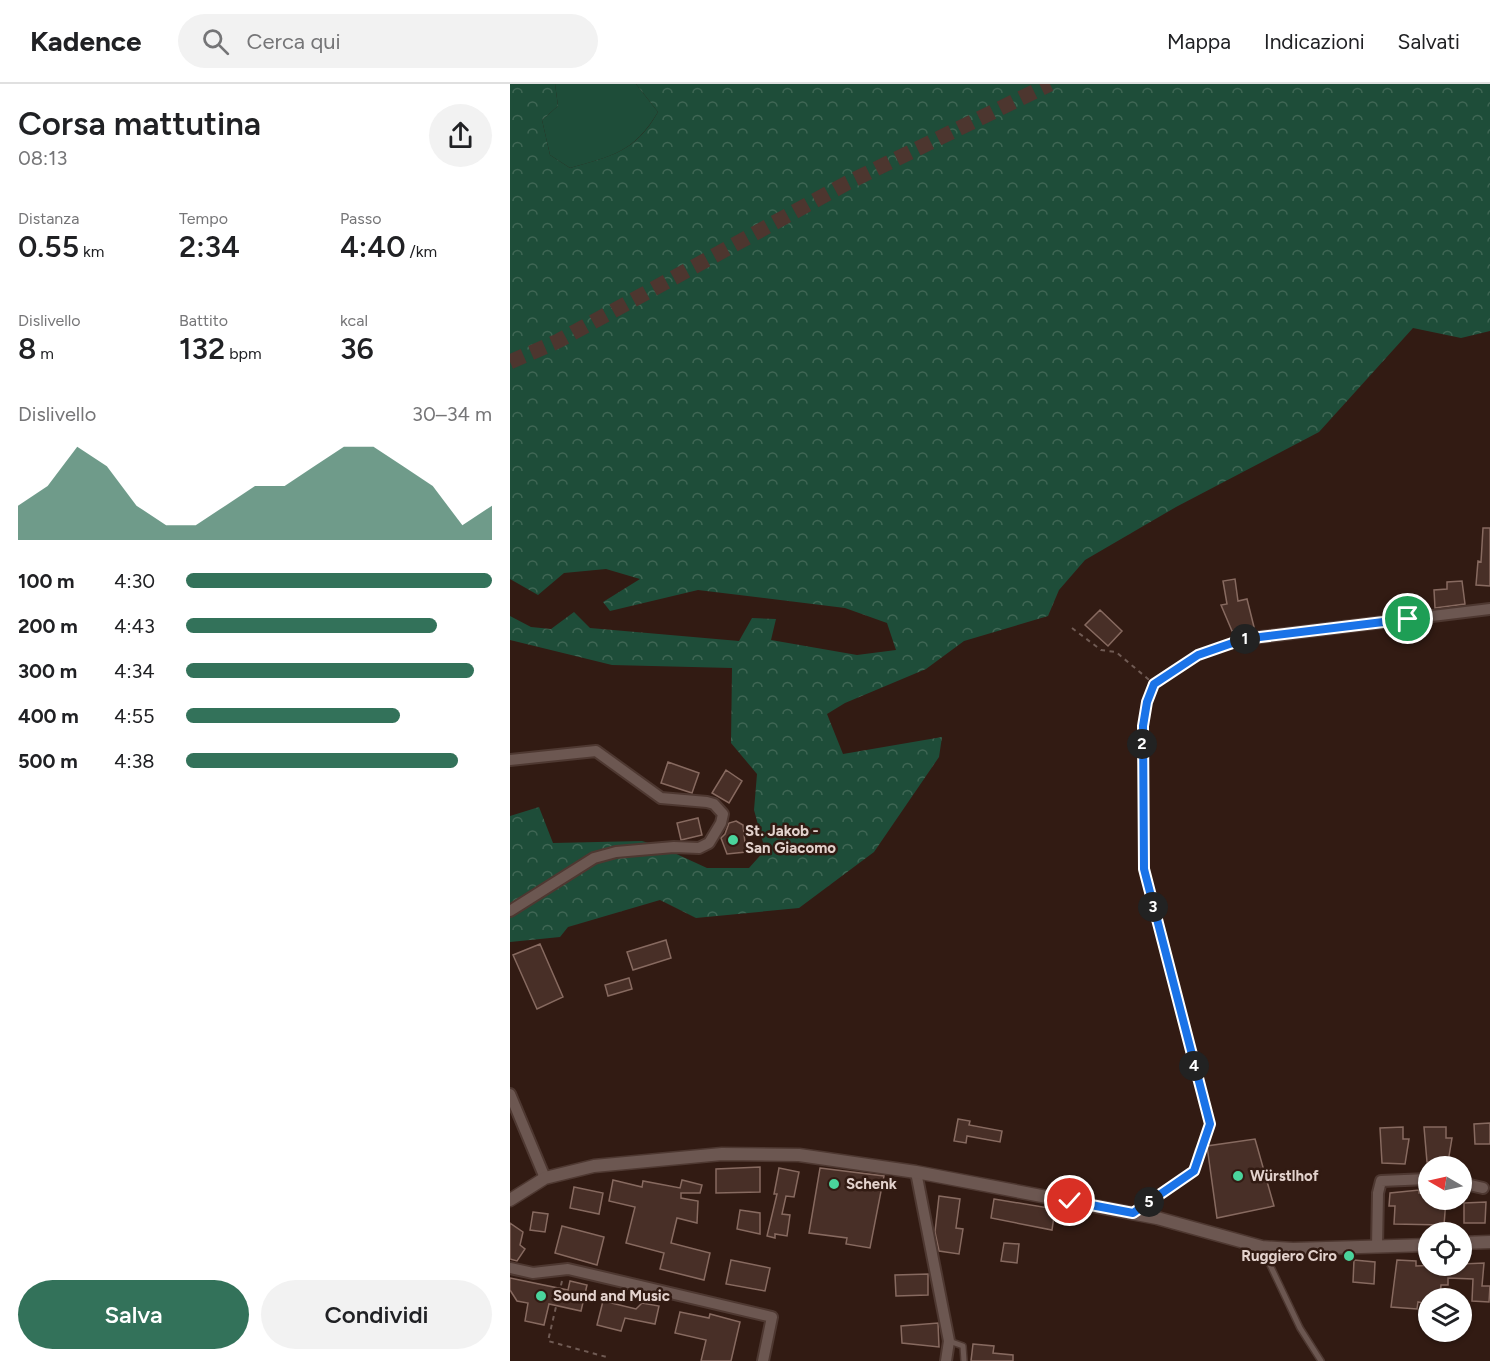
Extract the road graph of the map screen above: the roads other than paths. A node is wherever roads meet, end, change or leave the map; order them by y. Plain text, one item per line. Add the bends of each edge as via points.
1 (1490, 609) edge
2 (1244, 639) road end
3 (510, 760) edge
4 (510, 911) edge
5 (510, 1094) edge
6 (1198, 1151) road end
7 (916, 1172) junction
8 (545, 1178) junction
9 (1418, 1179) edge
10 (1472, 1186) edge
11 (1483, 1188) dead end
12 (510, 1200) edge
13 (1133, 1213) junction
14 (1490, 1242) edge
15 (1472, 1243) edge
16 (1418, 1245) edge
17 (1262, 1247) junction
18 (1377, 1247) junction
19 (510, 1268) edge
20 (949, 1341) junction
21 (763, 1361) edge
22 (946, 1361) edge
23 (964, 1361) edge
24 (1321, 1361) edge

1 - 2 street
3 - 4 street via 596,751 661,798 707,802 723,814 722,823 709,843 699,848 616,852 594,858
5 - 8 street
6 - 13 lane via 1194,1171
7 - 8 street via 799,1155 722,1154 594,1166
7 - 13 street
7 - 20 street
8 - 12 street
9 - 18 street via 1381,1181
10 - 11 street
13 - 17 street
14 - 15 street
16 - 18 street
17 - 18 street
17 - 24 lane via 1300,1328
19 - 21 street via 533,1273 564,1269 772,1317
20 - 22 street
20 - 23 lane via 963,1346

